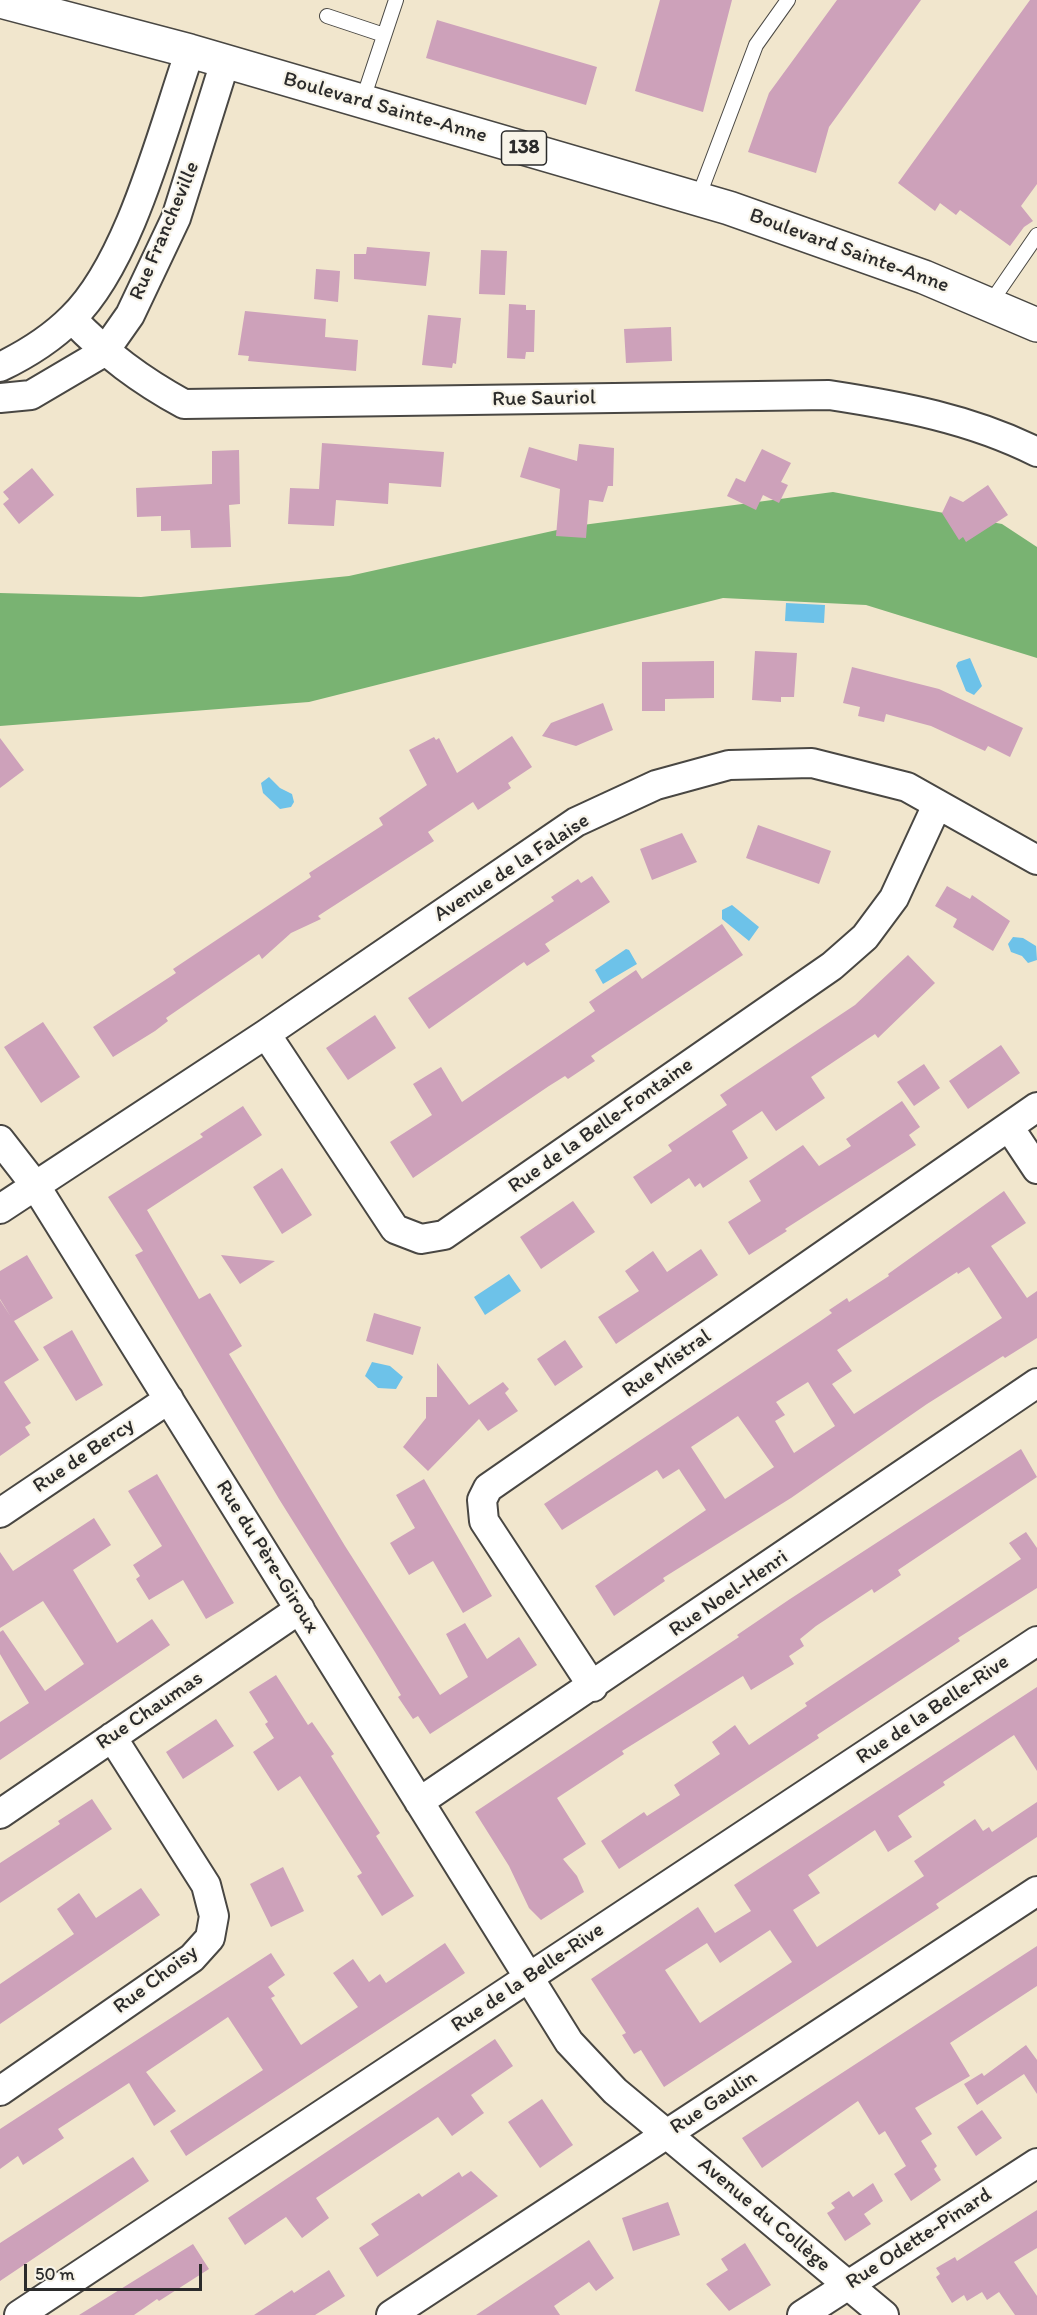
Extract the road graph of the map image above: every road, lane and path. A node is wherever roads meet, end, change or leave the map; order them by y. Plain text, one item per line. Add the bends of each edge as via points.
1 (396, 0) edge
2 (788, 0) edge
3 (0, 1) edge
4 (327, 15) dead end
5 (384, 35) junction
6 (190, 51) junction
7 (225, 62) junction
8 (363, 102) junction
9 (698, 198) junction
10 (1037, 235) edge
11 (989, 305) junction
12 (72, 319) junction
13 (1037, 325) edge
14 (104, 352) junction
15 (0, 367) edge
16 (0, 398) edge
17 (1037, 452) edge
18 (937, 805) junction
19 (1037, 860) edge
20 (266, 1035) junction
21 (1037, 1107) edge
22 (1010, 1128) junction
23 (0, 1140) edge
24 (1037, 1169) edge
25 (35, 1185) junction
26 (0, 1209) edge
27 (1037, 1383) edge
28 (169, 1399) junction
29 (0, 1513) edge
30 (300, 1609) junction
31 (1037, 1641) edge
32 (593, 1687) junction
33 (112, 1737) junction
34 (419, 1802) junction
35 (0, 1814) edge
36 (1037, 1892) edge
37 (530, 1978) junction
38 (0, 2091) edge
39 (666, 2134) junction
40 (1037, 2163) edge
41 (847, 2285) junction
42 (19, 2315) edge
43 (391, 2315) edge
44 (802, 2315) edge
45 (884, 2315) edge

1 - 5 lane
2 - 9 lane via 756,45
3 - 6 main road, Boulevard Sainte-Anne / 138
4 - 5 lane
5 - 8 lane
6 - 7 main road, Boulevard Sainte-Anne / 138
6 - 12 street, Rue Francheville via 137,205 112,259
7 - 8 main road, Boulevard Sainte-Anne / 138
7 - 14 street, Rue Francheville via 176,218 130,315
8 - 9 main road, Boulevard Sainte-Anne / 138
9 - 11 main road, Boulevard Sainte-Anne / 138 via 924,277
10 - 11 lane
11 - 13 main road, Boulevard Sainte-Anne / 138
12 - 14 street, Rue Sauriol
12 - 15 street, Rue Francheville via 20,358
14 - 16 street, Rue Francheville via 31,395
14 - 17 street, Rue Sauriol via 184,404 829,395 911,407 1007,437
18 - 19 street, Avenue de la Falaise
18 - 20 street, Avenue de la Falaise via 907,787 812,763 729,765 656,784 576,822
18 - 20 street, Rue de la Belle-Fontaine via 894,898 857,944 832,966 444,1235 421,1239 395,1229
20 - 25 street, Avenue de la Falaise
21 - 22 street, Rue Mistral
22 - 24 street
22 - 32 street, Rue Mistral via 488,1488 482,1500 484,1521
23 - 25 street, Rue du Père-Giroux
25 - 26 street, Avenue de la Falaise
25 - 28 street, Rue du Père-Giroux
27 - 32 street, Rue Noel-Henri
28 - 29 street, Rue de Bercy
28 - 30 street, Rue du Père-Giroux
30 - 33 street, Rue Chaumas
30 - 34 street, Rue du Père-Giroux
31 - 37 street, Rue de la Belle-Rive
32 - 34 street, Rue Noel-Henri
33 - 35 street, Rue Chaumas
33 - 38 street, Rue Choisy via 206,1885 214,1916 210,1938 192,1958
34 - 37 street, Rue du Père-Giroux
36 - 39 street, Rue Gaulin
37 - 39 street, Avenue du Collège via 569,2042 615,2091
37 - 42 street, Rue de la Belle-Rive
39 - 41 street, Avenue du Collège
39 - 43 street, Rue Gaulin
40 - 41 street, Rue Odette-Pinard
41 - 44 street, Rue Odette-Pinard
41 - 45 street, Avenue du Collège

